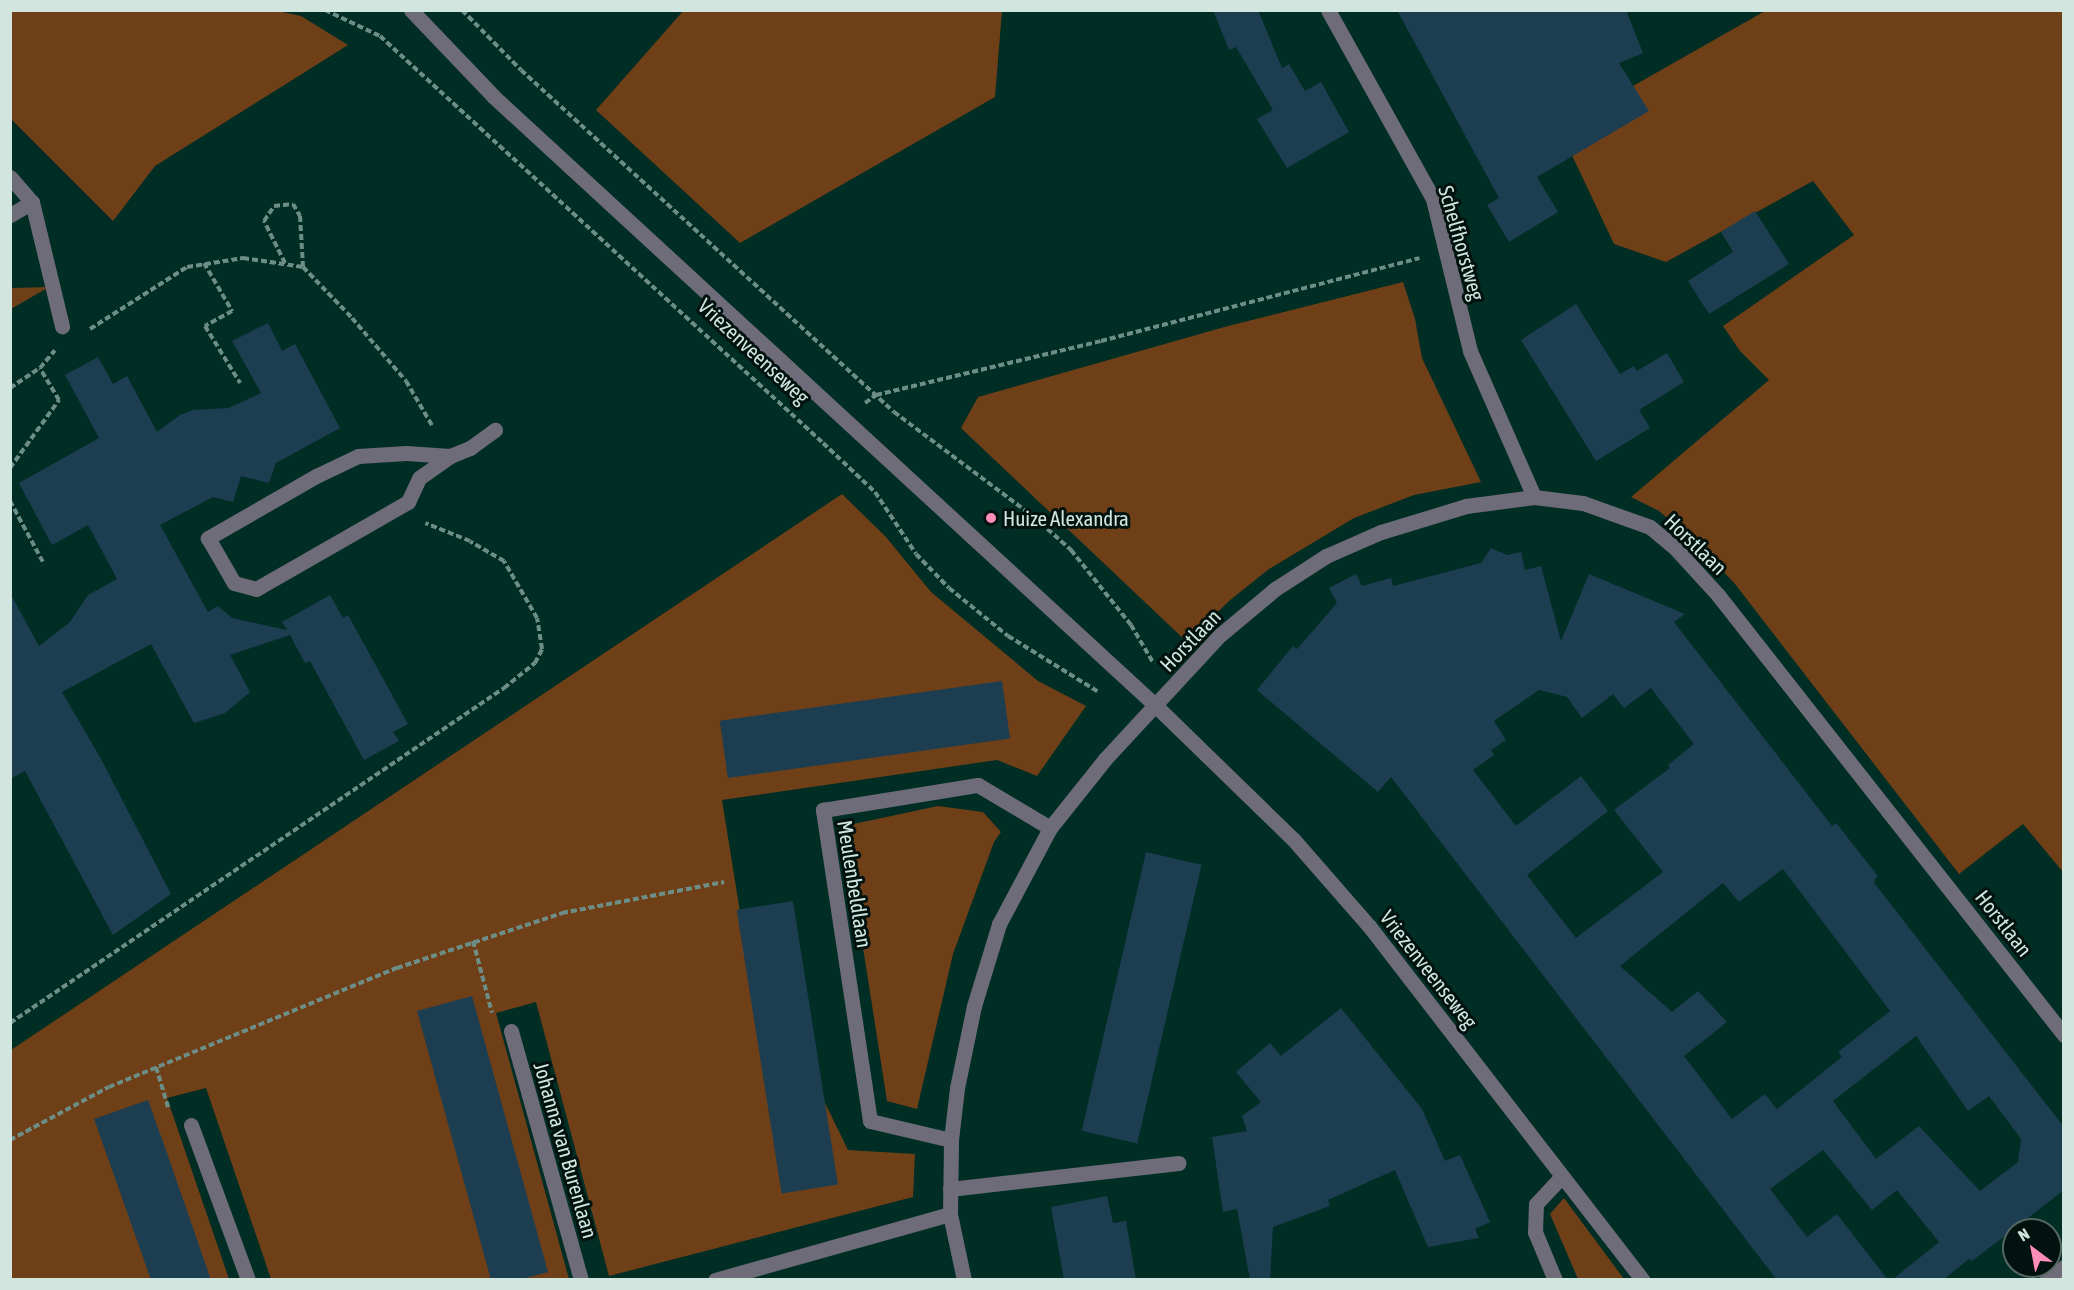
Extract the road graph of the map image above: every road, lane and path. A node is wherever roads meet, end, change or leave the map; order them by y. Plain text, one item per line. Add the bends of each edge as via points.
1 (325, 10) edge
2 (411, 10) edge
3 (462, 10) edge
4 (1328, 10) edge
5 (10, 177) edge
6 (32, 202) junction
7 (10, 215) edge
8 (1443, 252) junction
9 (285, 262) junction
10 (204, 263) junction
11 (303, 267) junction
12 (62, 326) dead end
13 (86, 331) dead end
14 (57, 349) dead end
15 (40, 368) junction
16 (240, 383) dead end
17 (10, 388) edge
18 (876, 395) junction
19 (843, 420) junction
20 (495, 430) dead end
21 (450, 456) junction
22 (10, 468) edge
23 (1534, 497) junction
24 (10, 501) edge
25 (408, 502) junction
26 (44, 564) dead end
27 (1102, 693) dead end
28 (1156, 706) junction
29 (1050, 828) junction
30 (724, 882) dead end
31 (473, 941) junction
32 (10, 1023) edge
33 (511, 1031) joint
34 (2064, 1035) edge
35 (191, 1125) dead end
36 (10, 1140) edge
37 (951, 1140) junction
38 (1179, 1164) dead end
39 (1562, 1176) junction
40 (950, 1189) junction
41 (950, 1214) junction
42 (2064, 1267) edge
43 (248, 1280) edge
44 (581, 1280) edge
45 (715, 1280) edge
46 (964, 1280) edge
47 (1555, 1280) edge
48 (1643, 1280) edge
49 (2046, 1280) edge

1 - 27 path, Vriezenveenseweg via 380,36 796,418 875,492 916,554 950,588 1008,636 1091,690
2 - 19 street, Vriezenveenseweg via 494,97
3 - 18 path via 521,70
4 - 8 street, Schelfhorstweg via 1433,199
5 - 6 street
6 - 7 street
6 - 12 street
8 - 18 path
8 - 23 street, Schelfhorstweg via 1470,351
9 - 10 path via 243,258
9 - 11 path
9 - 11 path via 264,221 274,206 292,204 300,216
10 - 13 path via 169,277
10 - 16 path via 232,311 206,326
11 - 21 path via 406,381
14 - 15 path
15 - 17 path
15 - 22 path via 59,400
18 - 19 path
18 - 28 path via 1071,550 1131,625 1154,662
19 - 28 street, Vriezenveenseweg
20 - 21 street via 470,448
21 - 25 street via 419,478
21 - 25 street via 358,456 208,538 234,583 256,589
23 - 28 street, Horstlaan via 1466,506 1381,532 1326,556 1275,589 1220,635
23 - 34 street, Horstlaan via 1583,503 1650,526 1676,549 1726,604
24 - 26 path
25 - 32 path via 426,525 470,541 504,561 537,618 542,649 535,663 504,688
28 - 29 street via 1105,759
28 - 39 street, Vriezenveenseweg via 1293,839 1369,926
29 - 37 street via 999,924 974,1006
29 - 37 street, Meulenbeldlaan via 978,785 823,810 870,1121
30 - 31 path via 595,905
31 - 33 path via 494,1020 507,1017
31 - 36 path via 286,1012 109,1087
33 - 44 street, Johanna van Burenlaan
35 - 43 street
37 - 40 street
38 - 40 street
39 - 47 street via 1536,1204 1535,1232
39 - 48 street, Vriezenveenseweg
40 - 41 street
41 - 45 street
41 - 46 street
42 - 49 street

